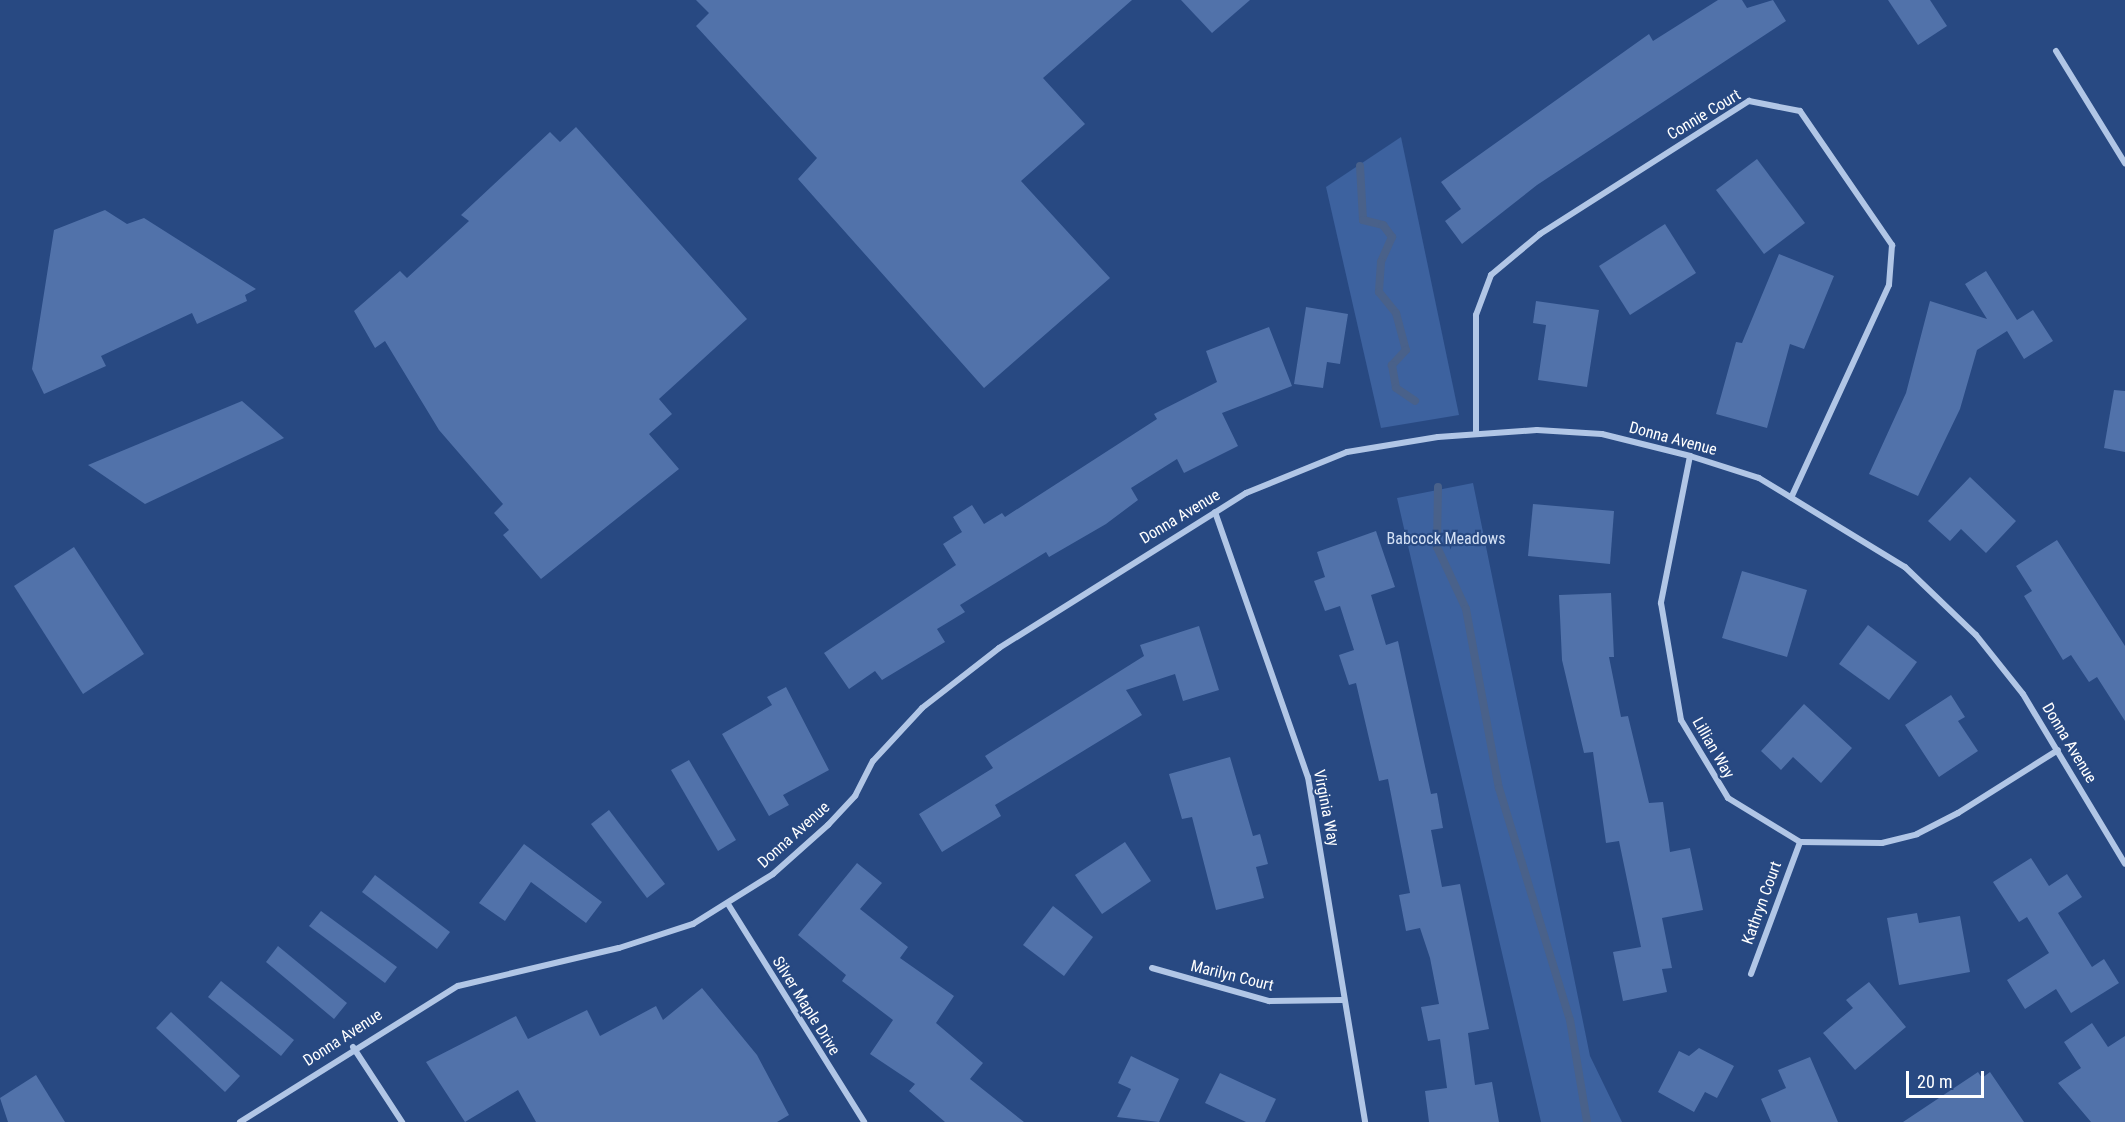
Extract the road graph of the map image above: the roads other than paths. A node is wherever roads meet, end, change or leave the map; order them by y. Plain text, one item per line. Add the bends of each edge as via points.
1 (2056, 51) dead end
2 (2125, 163) edge
3 (1476, 432) junction
4 (1690, 456) junction
5 (1791, 498) junction
6 (1215, 512) junction
7 (2058, 750) junction
8 (1800, 842) junction
9 (2125, 864) edge
10 (728, 904) junction
11 (1152, 968) dead end
12 (1751, 974) dead end
13 (1343, 1000) junction
14 (353, 1047) junction
15 (240, 1122) edge
16 (402, 1122) edge
17 (864, 1122) edge
18 (1365, 1122) edge

1 - 2 street
3 - 4 street, Donna Avenue via 1602,434
3 - 5 street, Connie Court via 1476,315 1491,275 1540,234 1749,101 1800,111 1892,245 1889,285
3 - 6 street, Donna Avenue via 1347,452 1282,477
4 - 5 street, Donna Avenue via 1759,478
4 - 8 street, Lillian Way via 1661,603 1681,720 1728,798
5 - 7 street, Donna Avenue via 1905,567 1976,635
6 - 10 street, Donna Avenue via 999,648 946,688 873,761 855,796 828,825
6 - 13 street, Virginia Way via 1308,777
7 - 8 street via 1917,834 1882,843
7 - 9 street, Donna Avenue
8 - 12 street, Kathryn Court
10 - 14 street, Donna Avenue via 659,936 458,986
10 - 17 street, Silver Maple Drive
11 - 13 street, Marilyn Court via 1269,1001
13 - 18 street, Virginia Way
14 - 15 street, Donna Avenue
14 - 16 street

